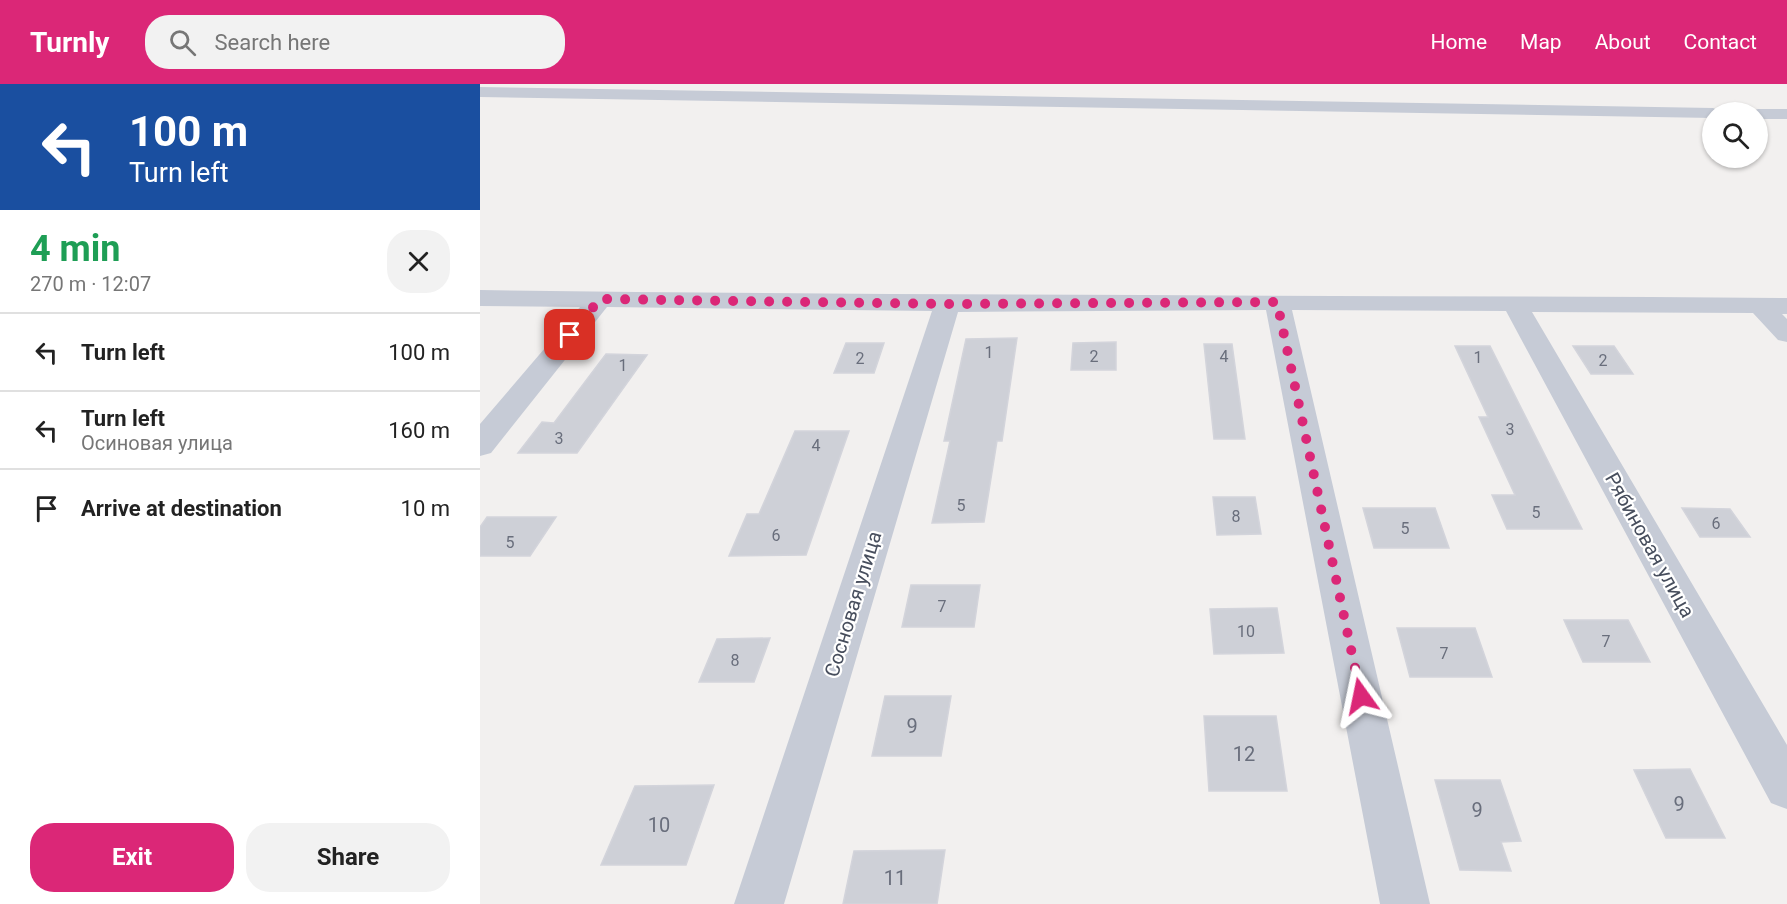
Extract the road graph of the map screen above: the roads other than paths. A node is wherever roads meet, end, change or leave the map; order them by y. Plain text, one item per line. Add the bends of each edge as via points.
1 (480, 92) edge
2 (1702, 113) edge
3 (1768, 114) edge
4 (1787, 114) edge
5 (480, 298) edge
6 (600, 299) junction
7 (1277, 302) junction
8 (1514, 303) junction
9 (947, 304) junction
10 (1760, 306) junction
11 (1787, 306) edge
12 (1787, 334) edge
13 (480, 445) edge
14 (1787, 787) edge
15 (759, 904) edge
16 (1405, 904) edge

1 - 2 street
3 - 4 street
5 - 6 street
6 - 9 street
6 - 13 street
7 - 8 street
7 - 9 street
7 - 16 street
8 - 10 street
8 - 14 street, Рябиновая улица
9 - 15 street, Сосновая улица
10 - 11 street
10 - 12 street

